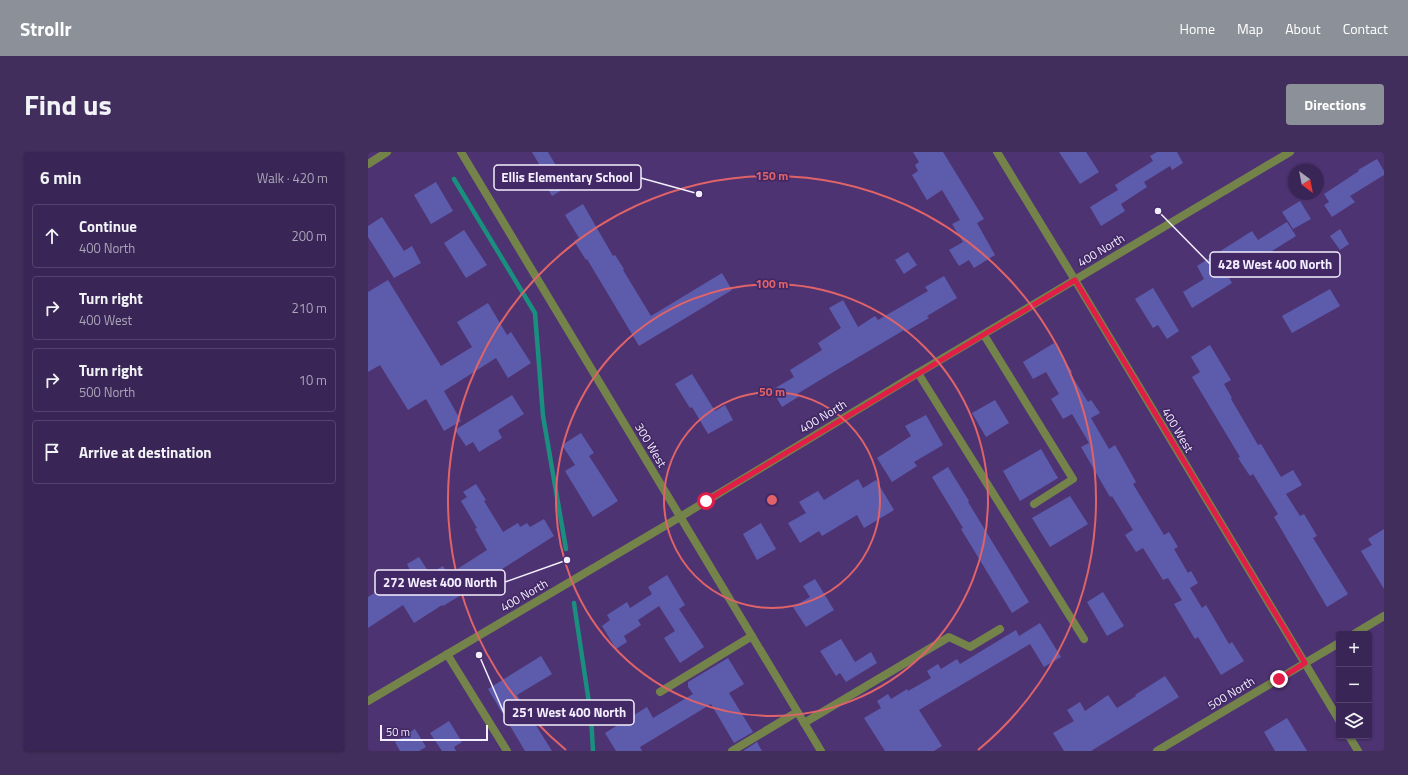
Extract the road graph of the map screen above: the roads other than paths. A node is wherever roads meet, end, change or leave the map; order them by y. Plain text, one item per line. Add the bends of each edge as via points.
1 (387, 152) edge
2 (461, 152) edge
3 (997, 152) edge
4 (1290, 152) edge
5 (368, 164) edge
6 (1075, 280) junction
7 (984, 335) junction
8 (918, 373) junction
9 (1034, 504) dead end
10 (680, 517) junction
11 (1384, 616) edge
12 (1000, 629) dead end
13 (1359, 631) edge
14 (752, 636) junction
15 (1084, 639) dead end
16 (1336, 645) edge
17 (446, 654) junction
18 (1305, 663) junction
19 (660, 692) dead end
20 (368, 701) edge
21 (797, 712) junction
22 (1336, 715) edge
23 (804, 723) junction
24 (1351, 739) edge
25 (507, 751) edge
26 (732, 751) edge
27 (821, 751) edge
28 (1157, 751) edge
29 (1358, 751) edge

1 - 5 street
2 - 10 street, 300 West
3 - 6 street, 400 West
4 - 6 street, 400 North
6 - 7 street, 400 North
6 - 18 street, 400 West
7 - 8 street, 400 North
7 - 9 street via 1073,479
8 - 10 street, 400 North
8 - 15 street
10 - 14 street, 300 West
10 - 17 street, 400 North
11 - 13 street
12 - 23 street via 970,647 949,637
14 - 19 street
14 - 21 street, 300 West
16 - 18 street, 500 North
17 - 20 street, 400 North
17 - 25 street
18 - 22 street, 400 West
18 - 28 street, 500 North
21 - 23 street, 300 West
21 - 26 street
23 - 27 street, 300 West
24 - 29 street

